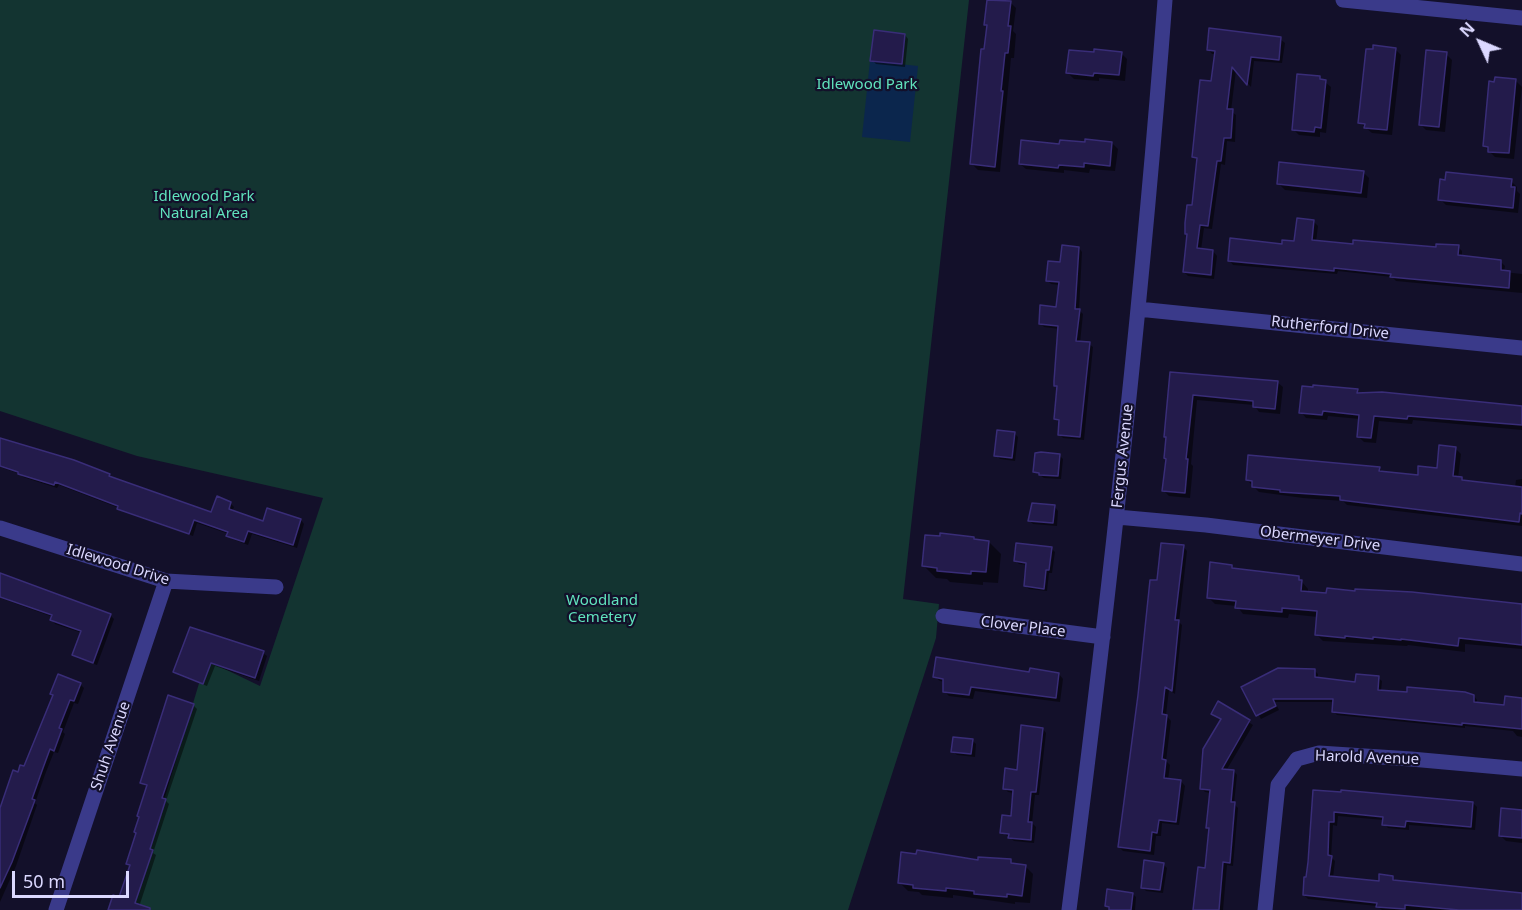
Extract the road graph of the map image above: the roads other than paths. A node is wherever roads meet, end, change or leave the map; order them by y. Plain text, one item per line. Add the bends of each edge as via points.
1 (1165, 0) edge
2 (1343, 0) edge
3 (1522, 18) edge
4 (1138, 309) junction
5 (1522, 348) edge
6 (1117, 517) junction
7 (0, 528) edge
8 (1522, 564) edge
9 (166, 581) junction
10 (276, 587) dead end
11 (943, 616) dead end
12 (1103, 637) junction
13 (1522, 770) edge
14 (56, 910) edge
15 (1069, 910) edge
16 (1265, 910) edge

1 - 4 street, Fergus Avenue
2 - 3 street
4 - 5 street, Rutherford Drive
4 - 6 street, Fergus Avenue
6 - 8 street, Obermeyer Drive
6 - 12 street, Fergus Avenue
7 - 9 street, Idlewood Drive
9 - 10 street, Idlewood Drive
9 - 14 street, Shuh Avenue
11 - 12 street, Clover Place
12 - 15 street, Fergus Avenue
13 - 16 street, Harold Avenue via 1319,753 1297,759 1278,785

